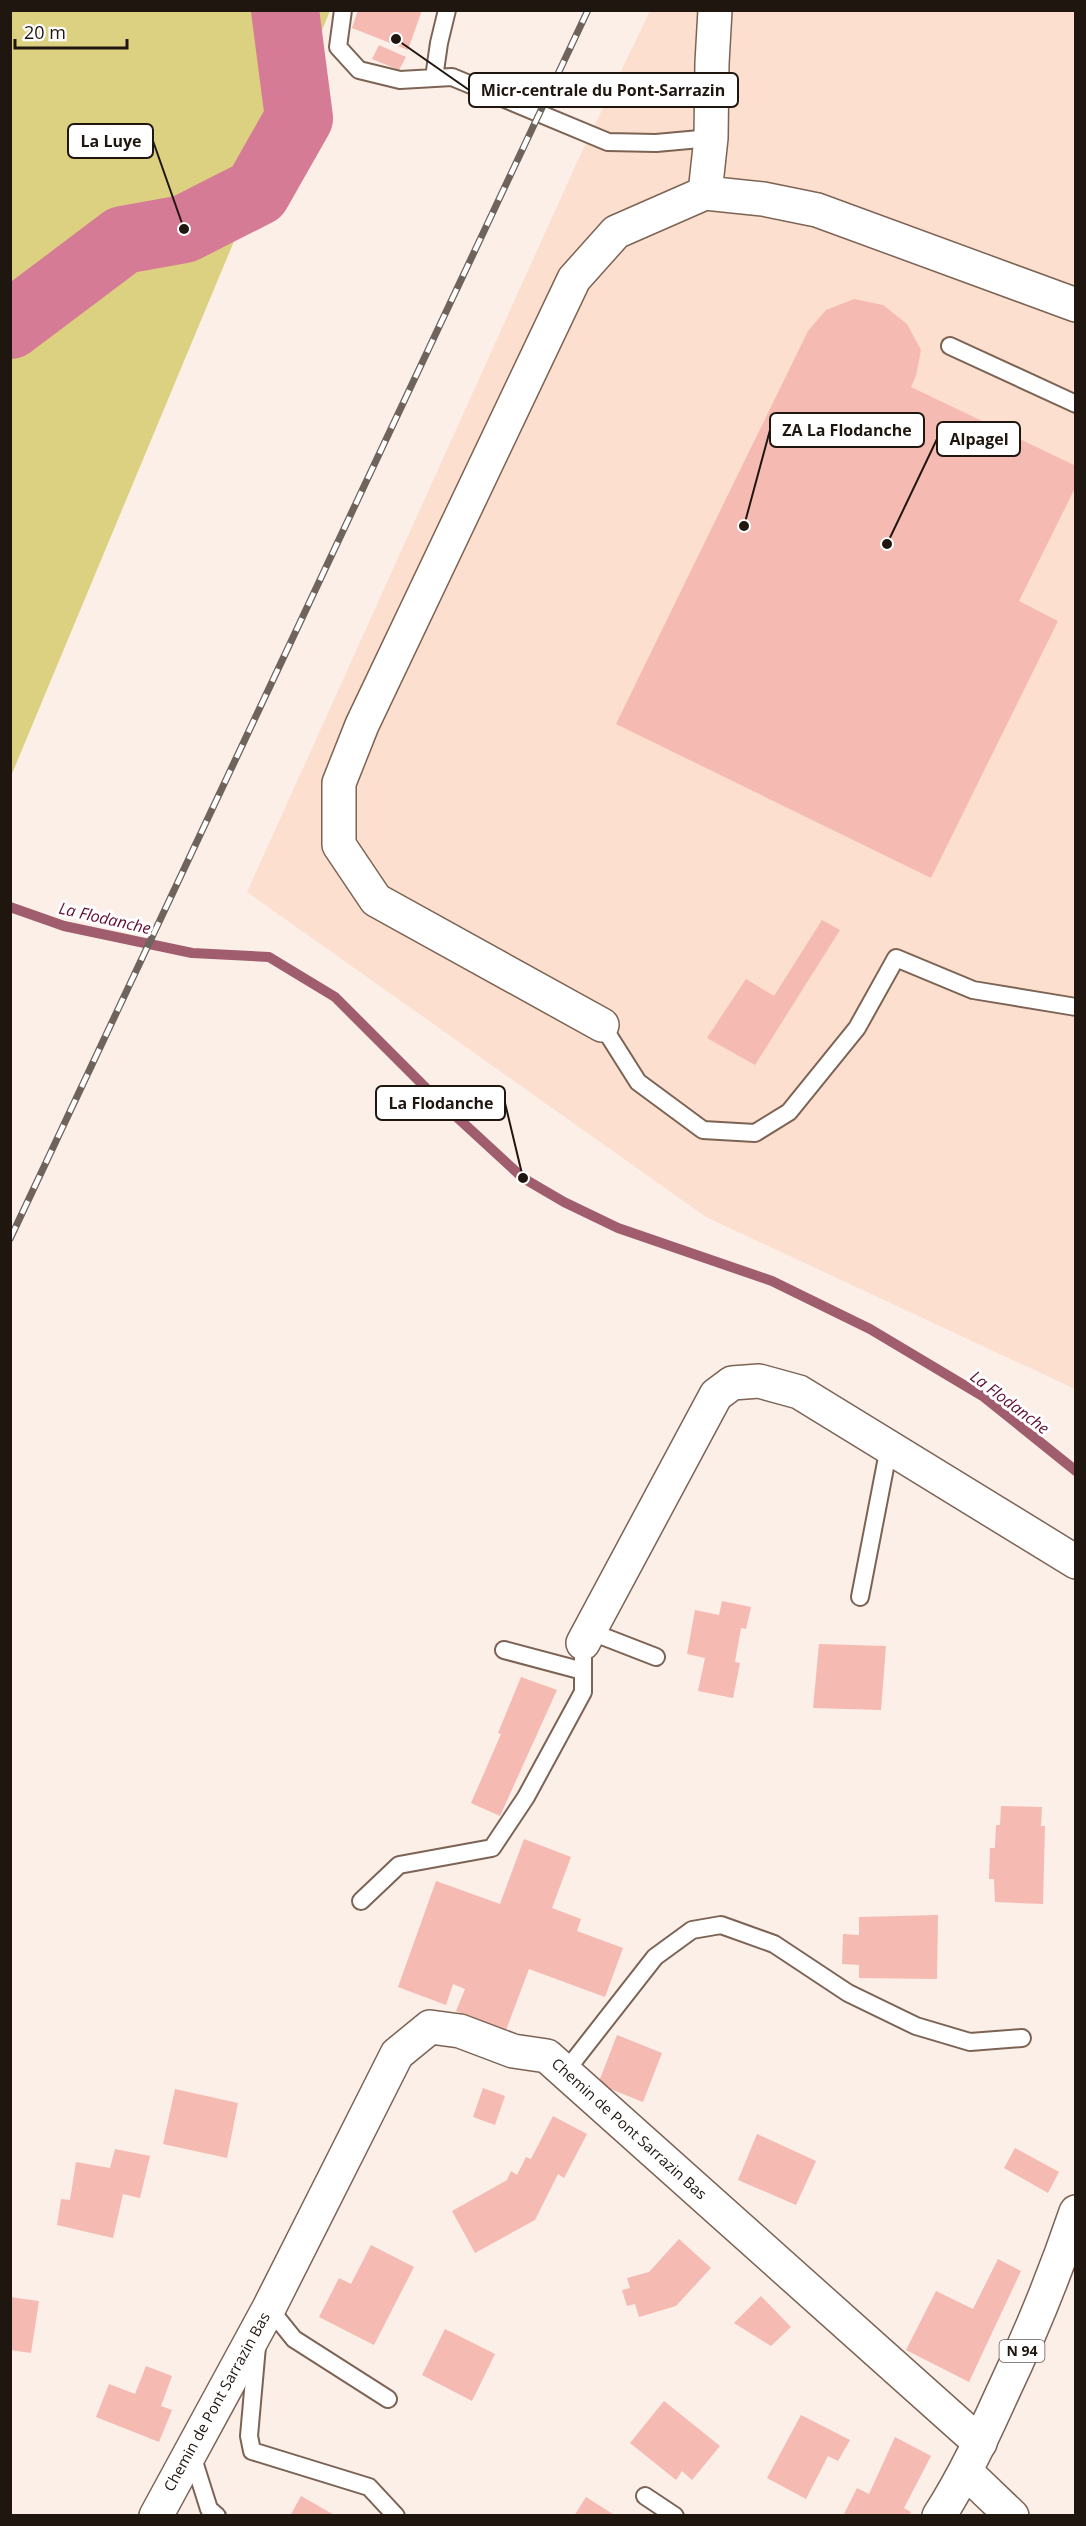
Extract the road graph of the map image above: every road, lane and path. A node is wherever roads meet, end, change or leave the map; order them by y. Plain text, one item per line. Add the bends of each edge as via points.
1 (343, 10) edge
2 (447, 10) edge
3 (715, 10) edge
4 (434, 78) junction
5 (711, 138) junction
6 (705, 193) junction
7 (1076, 305) edge
8 (950, 346) dead end
9 (1076, 404) edge
10 (1076, 1007) edge
11 (602, 1025) joint
12 (889, 1447) junction
13 (1076, 1562) edge
14 (860, 1597) dead end
15 (585, 1648) junction
16 (504, 1650) dead end
17 (656, 1657) dead end
18 (361, 1901) dead end
19 (1022, 2038) dead end
20 (565, 2072) junction
21 (1076, 2212) edge
22 (263, 2318) junction
23 (388, 2398) dead end
24 (980, 2443) junction
25 (191, 2451) junction
26 (957, 2491) edge
27 (645, 2496) dead end
28 (156, 2516) edge
29 (217, 2516) edge
30 (396, 2516) edge
31 (675, 2516) edge
32 (939, 2516) edge
33 (1012, 2516) edge

1 - 4 lane via 338,47 359,70 400,80
2 - 4 lane
3 - 5 street
4 - 5 lane via 452,77 608,142
5 - 6 street
6 - 7 street via 817,210
6 - 11 street via 615,232 574,279 362,725 339,783 339,845 376,900
8 - 9 lane
10 - 11 lane via 974,990 896,958 857,1028 789,1112 755,1133 703,1130 638,1082
12 - 13 street
12 - 14 lane
12 - 15 street via 799,1392 759,1381 732,1383 716,1395
15 - 16 lane
15 - 17 lane
15 - 18 lane via 583,1692 526,1797 492,1848 399,1865
19 - 20 lane via 970,2042 916,2026 848,1993 774,1944 720,1925 692,1930 655,1957
20 - 22 street, Chemin de Pont Sarrazin Bas via 547,2056 513,2051 460,2031 430,2027 397,2054
20 - 24 street, Chemin de Pont Sarrazin Bas
21 - 24 street, N 94 via 1023,2349
22 - 23 lane
22 - 25 street, Chemin de Pont Sarrazin Bas
22 - 30 lane via 249,2436 252,2451 369,2487
24 - 26 street, N 94
25 - 28 street, Chemin de Pont Sarrazin Bas
25 - 29 lane via 210,2509
26 - 32 street, N 94
26 - 33 street
27 - 31 lane

